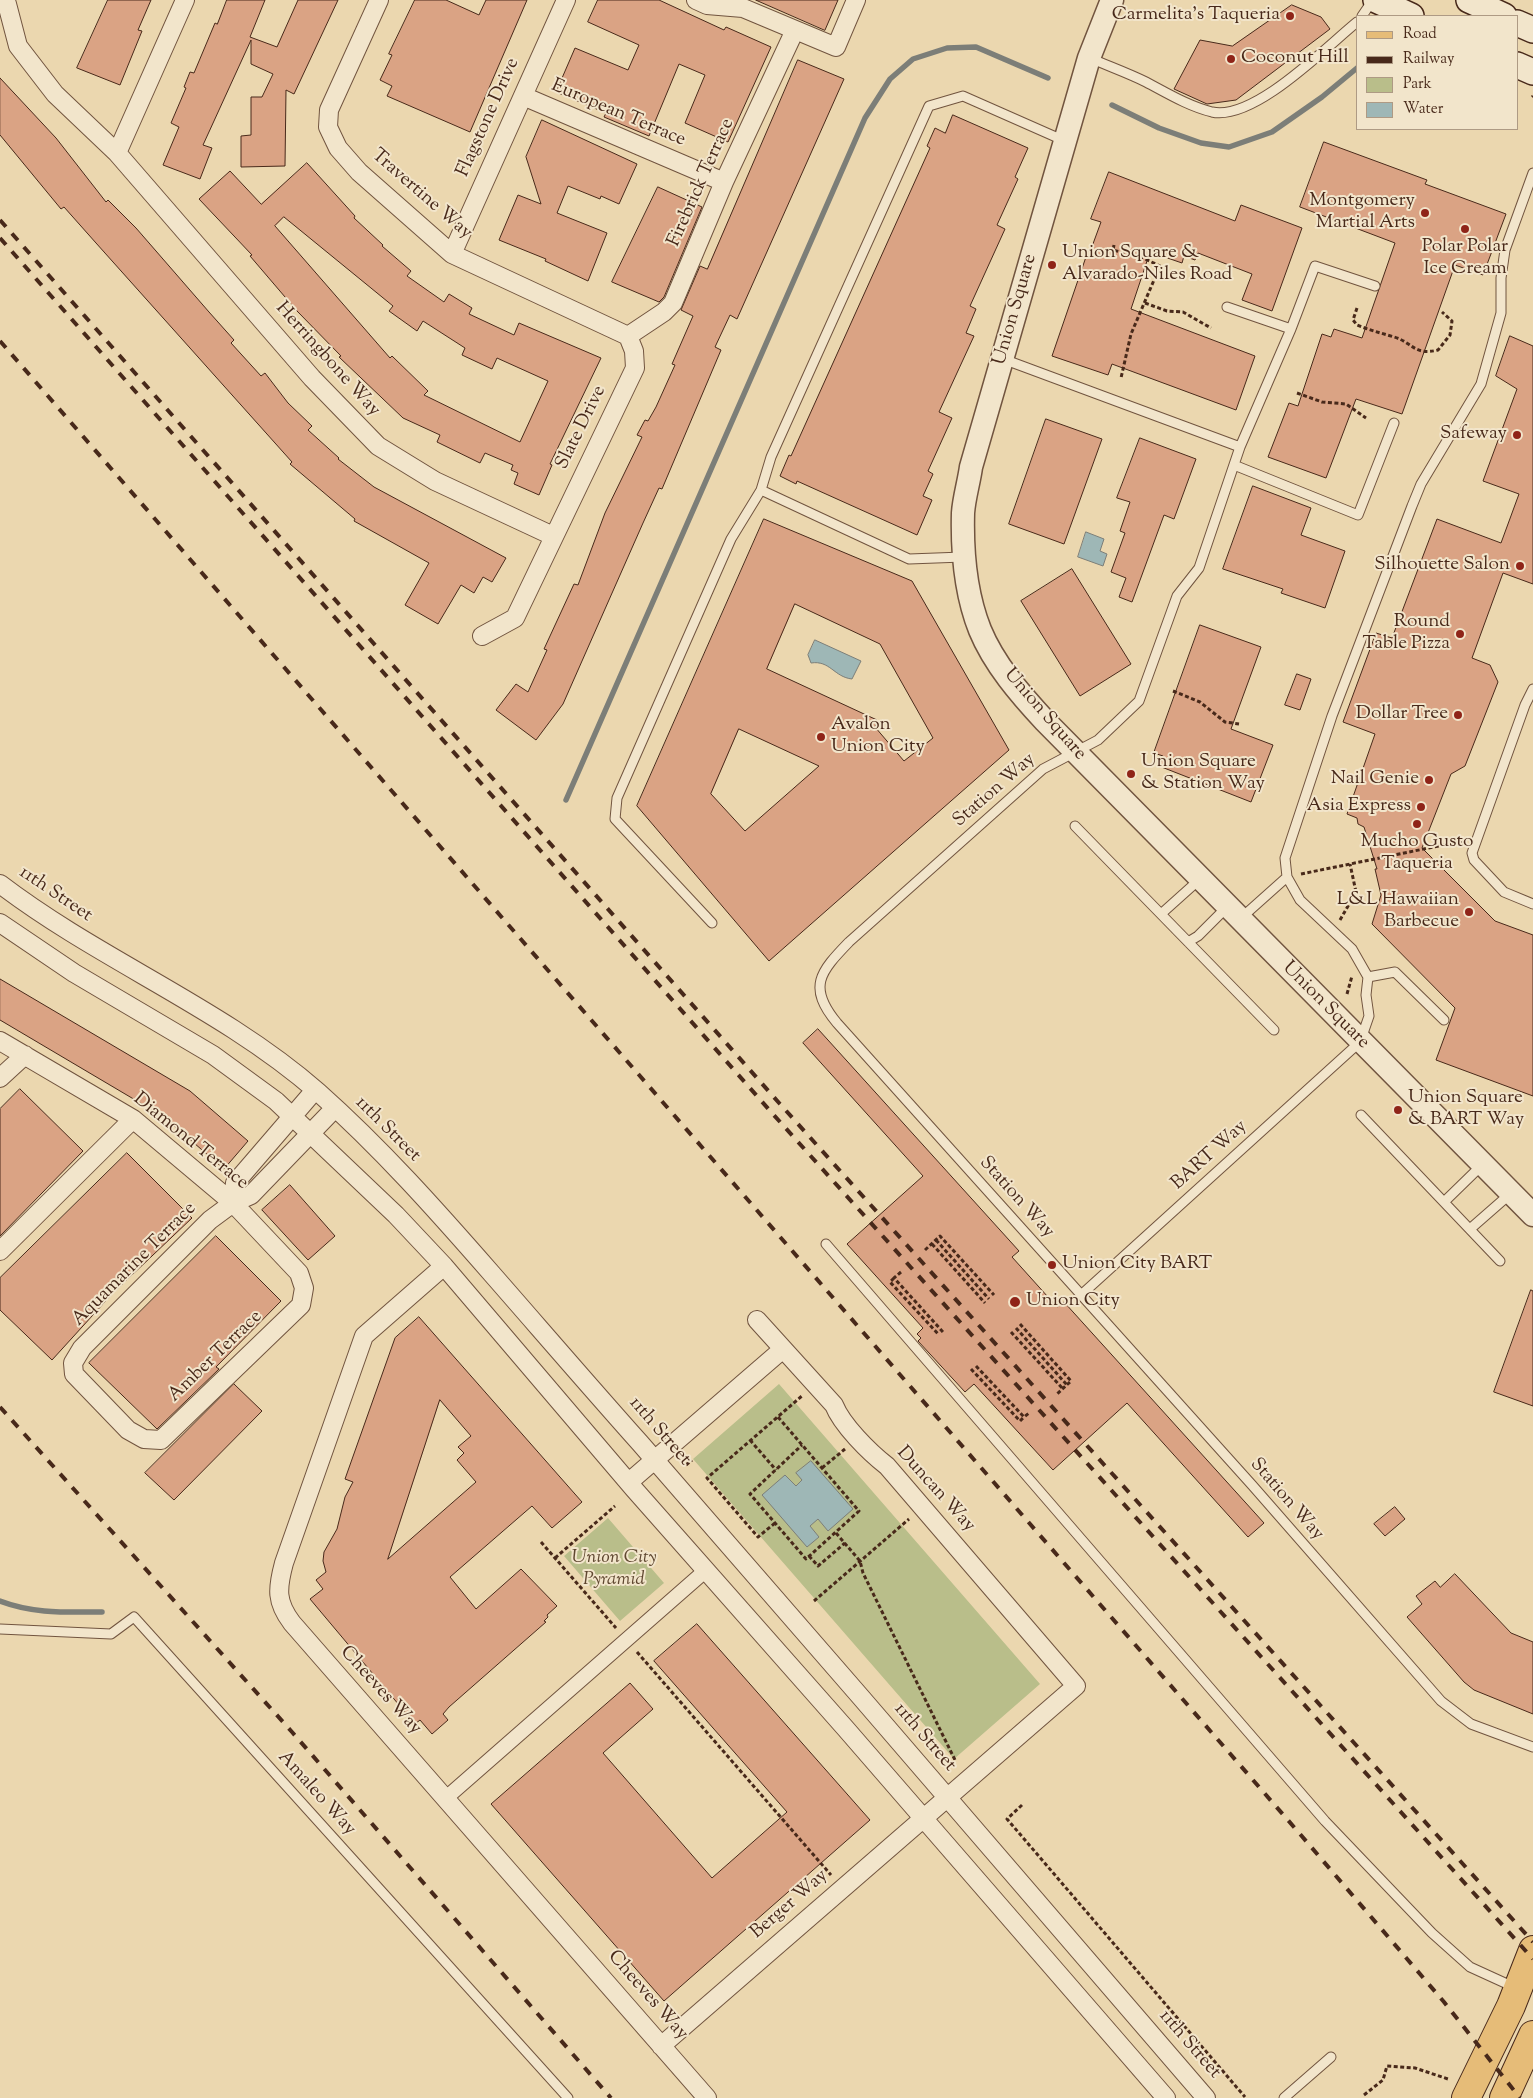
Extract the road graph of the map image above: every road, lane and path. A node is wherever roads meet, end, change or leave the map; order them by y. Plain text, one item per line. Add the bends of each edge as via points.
1 (186, 0) edge
2 (378, 0) edge
3 (566, 0) edge
4 (696, 0) edge
5 (856, 0) edge
6 (1112, 0) edge
7 (1374, 0) edge
8 (1469, 0) edge
9 (7, 4) dead end
10 (1363, 15) edge
11 (1409, 15) edge
12 (1502, 15) edge
13 (1518, 22) edge
14 (1356, 23) edge
15 (795, 30) junction
16 (1533, 30) edge
17 (1090, 58) junction
18 (1518, 65) edge
19 (1533, 72) edge
20 (523, 96) junction
21 (1065, 141) junction
22 (117, 153) junction
23 (1533, 173) edge
24 (724, 182) junction
25 (1114, 245) dead end
26 (452, 254) junction
27 (1375, 286) dead end
28 (1145, 303) junction
29 (1227, 307) dead end
30 (1357, 308) dead end
31 (1442, 312) dead end
32 (1211, 328) dead end
33 (1291, 329) junction
34 (628, 336) junction
35 (1002, 359) junction
36 (1121, 378) dead end
37 (1297, 393) dead end
38 (1366, 418) dead end
39 (1394, 423) dead end
40 (1240, 447) junction
41 (1234, 466) junction
42 (761, 490) junction
43 (553, 536) junction
44 (965, 557) junction
45 (482, 636) dead end
46 (1533, 689) edge
47 (1173, 691) dead end
48 (1239, 724) dead end
49 (1075, 751) junction
50 (1074, 826) dead end
51 (1473, 845) junction
52 (1350, 864) junction
53 (1287, 877) junction
54 (1200, 879) junction
55 (0, 884) edge
56 (1533, 904) edge
57 (1234, 913) junction
58 (1161, 914) junction
59 (0, 923) edge
60 (712, 923) dead end
61 (1332, 930) junction
62 (1188, 942) junction
63 (1368, 977) junction
64 (1444, 1020) dead end
65 (1274, 1030) dead end
66 (0, 1041) edge
67 (1360, 1042) junction
68 (25, 1055) junction
69 (0, 1078) edge
70 (315, 1090) junction
71 (334, 1108) junction
72 (1361, 1115) dead end
73 (293, 1117) junction
74 (133, 1119) junction
75 (311, 1133) junction
76 (1482, 1165) junction
77 (1510, 1194) junction
78 (1444, 1202) junction
79 (233, 1203) junction
80 (1533, 1215) edge
81 (1470, 1229) junction
82 (936, 1240) junction
83 (826, 1244) dead end
84 (932, 1244) junction
85 (925, 1250) dead end
86 (0, 1251) edge
87 (1500, 1261) dead end
88 (444, 1266) junction
89 (901, 1272) dead end
90 (304, 1288) joint
91 (994, 1295) dead end
92 (1082, 1295) junction
93 (989, 1299) dead end
94 (985, 1302) dead end
95 (757, 1320) dead end
96 (1020, 1324) dead end
97 (1016, 1328) dead end
98 (1011, 1332) dead end
99 (941, 1334) dead end
100 (783, 1349) junction
101 (976, 1366) dead end
102 (971, 1369) dead end
103 (815, 1385) junction
104 (1067, 1385) junction
105 (1063, 1389) junction
106 (1056, 1395) dead end
107 (1029, 1413) dead end
108 (778, 1417) junction
109 (1024, 1417) junction
110 (858, 1438) junction
111 (144, 1439) joint
112 (750, 1440) junction
113 (802, 1445) junction
114 (654, 1459) junction
115 (692, 1460) dead end
116 (686, 1465) dead end
117 (822, 1468) junction
118 (776, 1470) junction
119 (628, 1482) junction
120 (615, 1506) dead end
121 (923, 1507) junction
122 (775, 1523) junction
123 (836, 1533) junction
124 (541, 1542) dead end
125 (845, 1543) junction
126 (809, 1556) junction
127 (555, 1558) junction
128 (860, 1561) junction
129 (705, 1571) junction
130 (814, 1601) dead end
131 (0, 1629) edge
132 (626, 1640) junction
133 (1533, 1747) edge
134 (955, 1760) dead end
135 (446, 1798) junction
136 (947, 1798) junction
137 (1022, 1806) dead end
138 (923, 1819) junction
139 (842, 1888) junction
140 (1533, 1950) edge
141 (1518, 1988) junction
142 (661, 2046) junction
143 (1531, 2047) edge
144 (1330, 2057) dead end
145 (1457, 2089) edge
146 (1364, 2095) dead end
147 (1245, 2097) dead end
148 (568, 2098) edge
149 (707, 2098) edge
150 (1166, 2098) edge
151 (1206, 2098) edge
152 (1284, 2098) edge
153 (1504, 2098) edge

1 - 22 street
2 - 26 street, Travertine Way via 329,110 328,126 338,148 359,172
3 - 20 street, Flagstone Drive
4 - 15 street via 708,5 744,8
5 - 15 street via 836,47
6 - 17 street, Union Square
7 - 10 lane
7 - 11 main road
8 - 12 main road
9 - 22 street, Herringbone Way via 18,46 55,94
13 - 16 main road
14 - 17 lane via 1265,98 1243,109 1227,112 1213,112 1188,104
15 - 24 street, Firebrick Terrace
17 - 21 street, Union Square
18 - 19 main road
20 - 24 street, European Terrace
20 - 26 street, Flagstone Drive
21 - 35 street, Union Square
21 - 42 lane via 963,96 929,106 770,457
22 - 43 street, Herringbone Way via 312,378 378,446 435,482
23 - 53 lane via 1505,250 1501,313 1481,384 1421,484 1412,506 1332,716 1287,848
24 - 34 street, Firebrick Terrace via 673,303
25 - 28 path via 1113,250 1160,266
26 - 34 street, Travertine Way
27 - 33 lane, Station Way via 1315,266
28 - 32 path via 1183,312
28 - 36 path via 1131,334
29 - 33 lane
30 - 31 path via 1353,320 1357,325 1424,351 1438,350 1450,335 1452,320
33 - 40 lane, Station Way
34 - 43 street, Slate Drive via 634,351 635,368
35 - 40 lane
35 - 44 street, Union Square via 971,468 963,511
37 - 38 path via 1322,402 1346,404
39 - 41 lane via 1358,515
40 - 41 lane, Station Way
41 - 49 lane, Station Way via 1199,568 1177,596 1139,701 1098,740
42 - 44 lane via 909,559
42 - 60 lane via 731,539 617,798 615,819
43 - 45 street, Slate Drive via 515,618
44 - 49 street, Union Square via 980,631 1022,696
46 - 51 lane
47 - 48 path via 1200,702 1225,722
49 - 54 street, Union Square
49 - 92 lane, Station Way via 1039,772 849,942 827,964 820,984 823,1006
50 - 58 lane
51 - 52 path via 1462,840
51 - 56 lane via 1474,860 1504,892
52 - 53 path
52 - 61 path via 1355,896
53 - 57 lane
53 - 61 lane via 1300,900
54 - 57 street, Union Square
54 - 58 lane
55 - 70 street, 11th Street via 37,912 252,1042
57 - 62 lane
57 - 67 street, Union Square
58 - 62 lane
59 - 73 street via 74,973 213,1055
61 - 63 lane via 1352,949
62 - 65 lane
63 - 64 lane via 1395,972
63 - 67 lane via 1369,1016
66 - 68 street, Diamond Terrace
67 - 76 street, Union Square
67 - 92 lane, BART Way
68 - 69 street
68 - 74 street, Diamond Terrace
70 - 71 street, 11th Street
70 - 73 street
71 - 75 street, Aquamarine Terrace
71 - 114 street, 11th Street via 400,1171
72 - 78 lane
73 - 75 street
73 - 79 street via 235,1183
74 - 79 street, Diamond Terrace
74 - 86 street
75 - 79 street, Aquamarine Terrace via 251,1195
75 - 88 street
76 - 77 street, Union Square
76 - 78 lane
77 - 80 street, Union Square
77 - 81 lane
78 - 81 lane
79 - 90 street, Diamond Terrace via 299,1273
79 - 111 street, Aquamarine Terrace via 210,1220 82,1348 74,1363 74,1374 128,1430
81 - 87 lane
82 - 84 path
82 - 91 path via 940,1236
82 - 93 path
83 - 141 lane via 1325,1821 1432,1933 1470,1966
84 - 85 path
84 - 94 path
88 - 119 street
88 - 135 street, Cheeves Way via 364,1336 284,1563 278,1599 292,1624
89 - 99 path via 894,1278
90 - 111 street, Amber Terrace via 301,1305 161,1440
92 - 133 lane, Station Way via 1441,1701 1472,1724
95 - 100 street, Duncan Way
96 - 104 path via 1071,1382
97 - 104 path
98 - 105 path
100 - 103 street, Duncan Way
100 - 114 street
101 - 109 path
102 - 109 path via 1020,1421
103 - 108 path
103 - 110 street, Duncan Way
104 - 105 path
105 - 106 path
107 - 109 path
108 - 112 path
108 - 113 path
110 - 117 path
110 - 121 street, Duncan Way
112 - 118 path
112 - 122 path via 707,1478 758,1537
113 - 117 path
113 - 118 path
114 - 119 street
114 - 136 street, 11th Street
115 - 116 path
117 - 123 path via 859,1511
118 - 122 path via 750,1494
119 - 129 street
120 - 127 path
121 - 128 path
121 - 136 street, Duncan Way via 1076,1686
122 - 126 path via 806,1559
123 - 125 path
123 - 126 path
124 - 127 path
125 - 126 path via 818,1566
125 - 128 path
127 - 132 path
128 - 130 path
128 - 134 path
129 - 132 street
129 - 138 street
131 - 148 lane, Amaleo Way via 111,1634 134,1616
132 - 135 street
132 - 139 path
135 - 142 street, Cheeves Way
136 - 138 street, Berger Way
136 - 151 street, 11th Street
137 - 147 path via 1007,1819
138 - 139 street, Berger Way
138 - 150 street
139 - 142 street, Berger Way
140 - 141 main road
141 - 145 main road
142 - 149 street, Cheeves Way
143 - 153 main road
144 - 152 lane
145 - 146 path via 1415,2068 1387,2066 1382,2080

